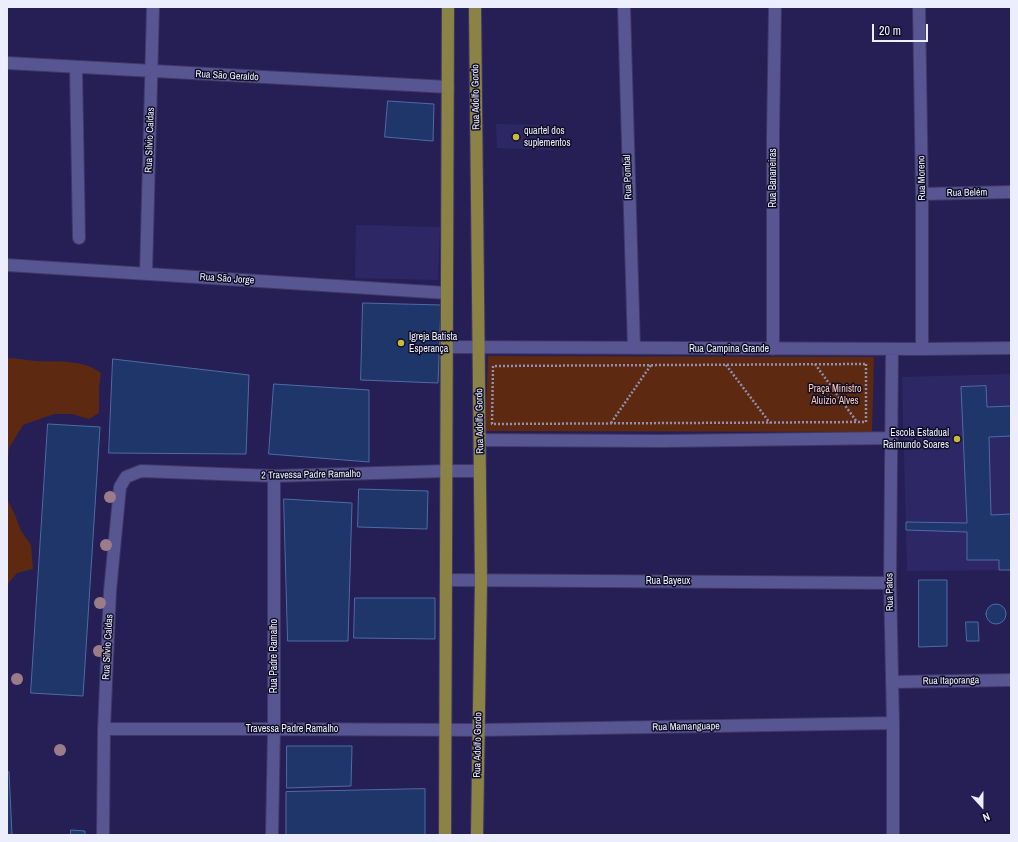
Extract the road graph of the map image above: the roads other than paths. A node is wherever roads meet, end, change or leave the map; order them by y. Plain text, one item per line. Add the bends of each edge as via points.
1 (153, 7) edge
2 (448, 7) edge
3 (475, 7) edge
4 (624, 7) edge
5 (775, 7) edge
6 (919, 7) edge
7 (7, 63) edge
8 (76, 68) junction
9 (151, 72) junction
10 (448, 87) junction
11 (1011, 192) edge
12 (922, 194) junction
13 (79, 238) dead end
14 (7, 265) edge
15 (146, 274) junction
16 (447, 293) junction
17 (447, 347) junction
18 (479, 347) junction
19 (634, 348) junction
20 (1011, 348) edge
21 (773, 349) junction
22 (892, 349) junction
23 (922, 349) junction
24 (891, 438) junction
25 (480, 440) junction
26 (141, 471) joint
27 (446, 471) junction
28 (480, 472) junction
29 (274, 476) junction
30 (446, 580) junction
31 (481, 581) junction
32 (890, 583) junction
33 (1011, 680) edge
34 (892, 682) junction
35 (893, 723) junction
36 (104, 729) junction
37 (274, 729) junction
38 (445, 730) junction
39 (479, 730) junction
40 (103, 835) edge
41 (272, 835) edge
42 (445, 835) edge
43 (477, 835) edge
44 (893, 835) edge

1 - 9 street, Rua Silvio Caldas
2 - 10 main road
3 - 18 main road, Rua Adolfo Gordo
4 - 19 street, Rua Pombal
5 - 21 street, Rua Bananeiras
6 - 12 street, Rua Moreno
7 - 8 street, Rua São Geraldo
8 - 9 street, Rua São Geraldo
8 - 13 street
9 - 10 street, Rua São Geraldo
9 - 15 street, Rua Silvio Caldas
10 - 16 main road
11 - 12 street, Rua Belém
12 - 23 street, Rua Moreno
14 - 15 street, Rua São Jorge
15 - 16 street, Rua São Jorge
16 - 17 main road
17 - 18 street, Rua Campina Grande
17 - 27 main road
18 - 19 street, Rua Campina Grande
18 - 25 main road, Rua Adolfo Gordo
19 - 21 street, Rua Campina Grande
20 - 23 street, Rua Campina Grande
21 - 22 street, Rua Campina Grande
22 - 23 street, Rua Campina Grande
22 - 24 street, Rua Patos
24 - 25 street
24 - 32 street, Rua Patos
25 - 28 main road, Rua Adolfo Gordo
26 - 29 street, 2 Travessa Padre Ramalho
26 - 36 street, Rua Silvio Caldas via 126,477 120,487 110,591
27 - 28 street, 2 Travessa Padre Ramalho
27 - 29 street, 2 Travessa Padre Ramalho
27 - 30 main road
28 - 31 main road, Rua Adolfo Gordo
29 - 37 street, Rua Padre Ramalho
30 - 31 street, Rua Bayeux
30 - 38 main road
31 - 32 street, Rua Bayeux
31 - 39 main road, Rua Adolfo Gordo
32 - 34 street, Rua Patos
33 - 34 street, Rua Itaporanga
34 - 35 street, Rua Patos
35 - 39 street, Rua Mamanguape
35 - 44 street, Rua Patos
36 - 37 street, Travessa Padre Ramalho
36 - 40 street, Rua Silvio Caldas
37 - 38 street, Travessa Padre Ramalho
37 - 41 street, Rua Padre Ramalho
38 - 39 street, Travessa Padre Ramalho
38 - 42 main road
39 - 43 main road, Rua Adolfo Gordo

